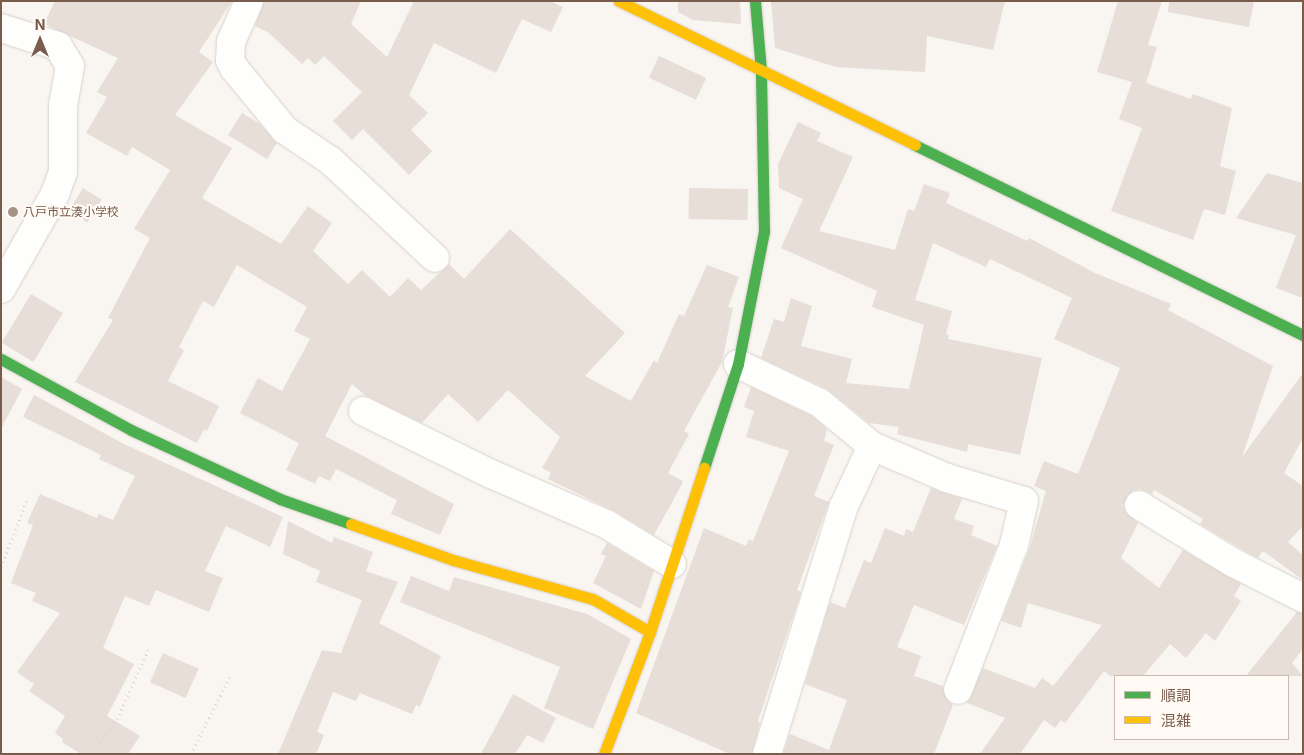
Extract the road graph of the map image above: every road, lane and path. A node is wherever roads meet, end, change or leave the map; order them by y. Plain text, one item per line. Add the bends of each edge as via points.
1 (249, 1) edge
2 (618, 1) edge
3 (754, 1) edge
4 (1, 28) edge
5 (761, 70) junction
6 (435, 258) dead end
7 (1, 289) edge
8 (1303, 335) edge
9 (1, 359) edge
10 (738, 364) junction
11 (363, 411) dead end
12 (872, 446) junction
13 (27, 500) dead end
14 (1138, 504) dead end
15 (672, 564) junction
16 (1, 567) edge
17 (1303, 598) edge
18 (650, 632) junction
19 (150, 648) dead end
20 (230, 676) dead end
21 (958, 690) dead end
22 (90, 754) edge
23 (190, 754) edge
24 (604, 754) edge
25 (767, 754) edge

1 - 6 street via 231,42 230,60 234,68 286,130 331,161
2 - 5 street
3 - 5 street
4 - 7 street via 58,46 70,66 63,106 64,172 55,194
5 - 8 street
5 - 10 street via 764,231
9 - 18 street via 131,430 280,499 453,560 593,599
10 - 12 street via 820,403
10 - 15 street
11 - 15 street via 491,474 606,524
12 - 21 street via 947,478 1024,501 1014,546
12 - 25 street via 844,506
13 - 16 path
14 - 17 street via 1232,562
15 - 18 street
18 - 24 street
19 - 22 path via 118,719
20 - 23 path

